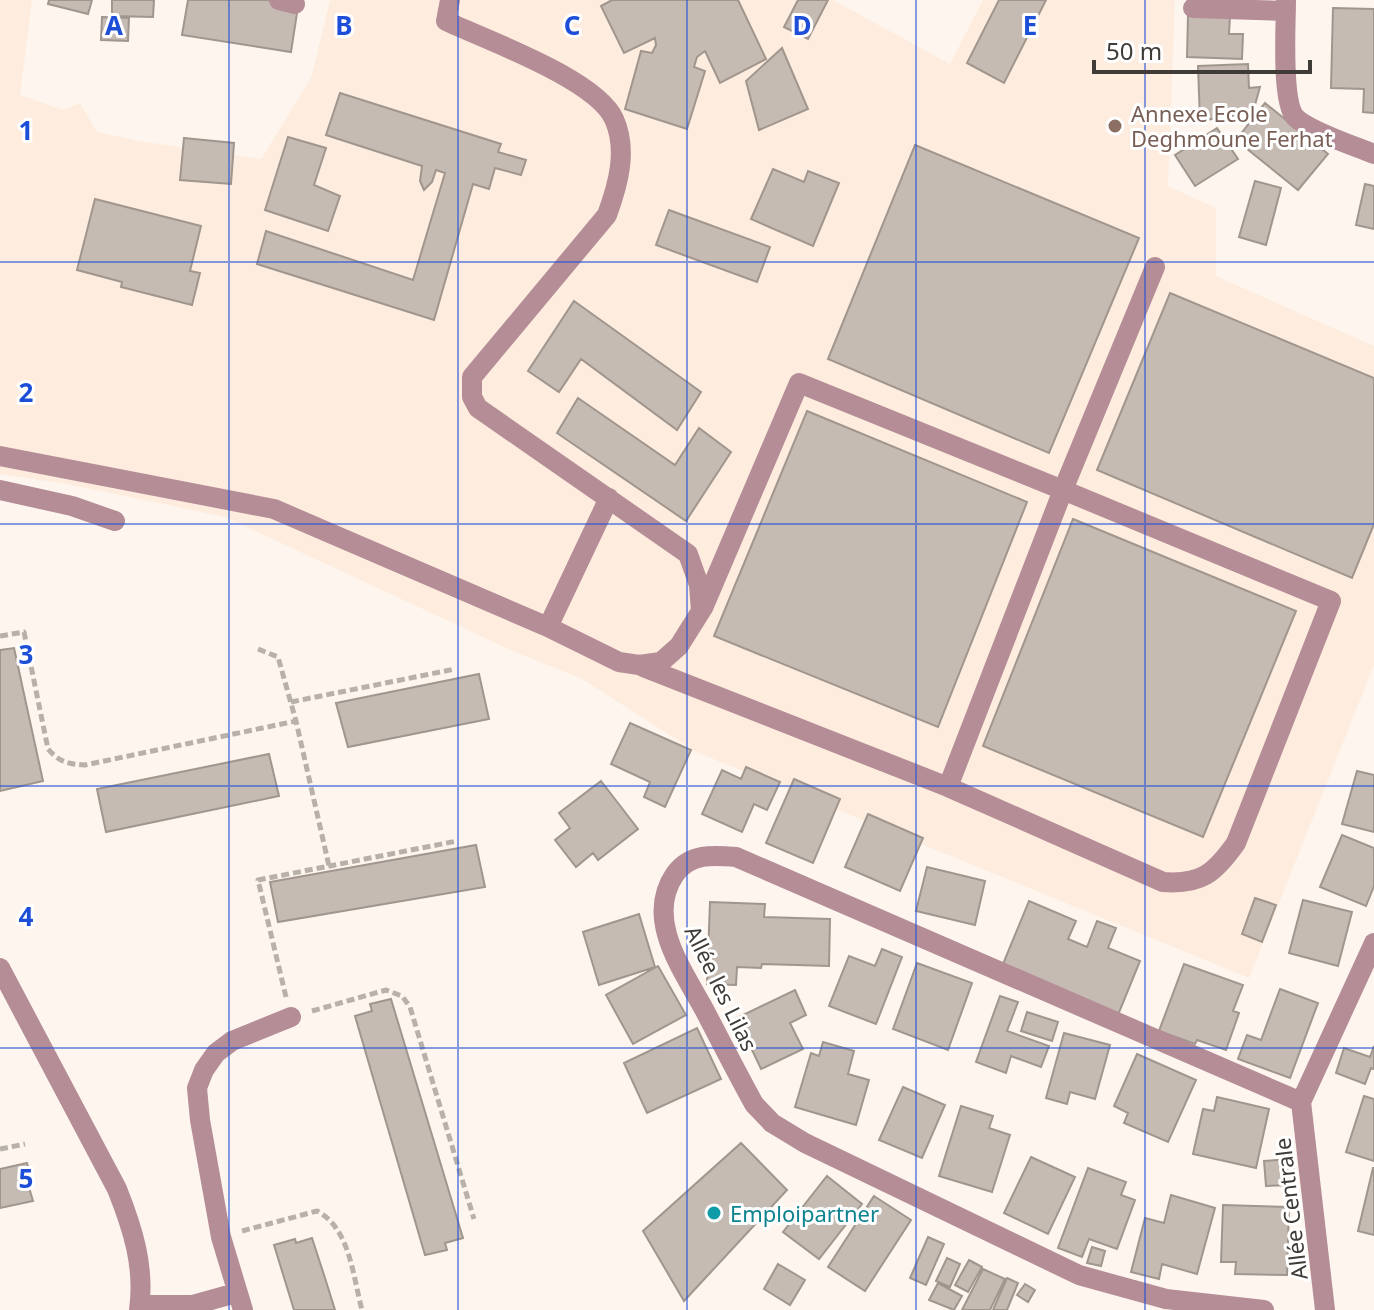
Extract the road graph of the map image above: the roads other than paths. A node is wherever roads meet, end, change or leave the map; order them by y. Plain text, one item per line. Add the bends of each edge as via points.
1 (450, 0) edge
2 (1286, 6) edge
3 (1193, 8) dead end
4 (1374, 154) edge
5 (1155, 267) dead end
6 (0, 456) edge
7 (0, 490) edge
8 (1063, 490) junction
9 (609, 498) junction
10 (115, 521) dead end
11 (701, 611) junction
12 (548, 627) junction
13 (639, 665) junction
14 (948, 787) junction
15 (1374, 943) edge
16 (0, 968) edge
17 (291, 1017) road end
18 (1301, 1102) junction
19 (240, 1301) edge
20 (139, 1307) edge
21 (1264, 1310) edge
22 (1325, 1310) edge

1 - 9 street via 446,21 561,74 594,95 614,119 621,156 619,183 607,215 472,377 478,408
2 - 3 street
2 - 4 street via 1287,95 1295,117
5 - 8 street
6 - 12 street via 274,509
7 - 10 street
8 - 11 street via 799,383
8 - 14 street
8 - 14 street via 1331,601 1236,843 1221,865 1203,878 1163,882
9 - 11 street via 688,554
9 - 12 street
11 - 13 street via 679,646 661,662
12 - 13 street via 619,662
13 - 14 street
15 - 18 street
16 - 20 street via 128,1215 140,1268
17 - 19 street via 216,1053 197,1088 221,1237
18 - 21 street, Allée les Lilas via 736,857 708,854 683,863 667,887 662,910 669,943 754,1104 772,1123 1079,1275 1166,1299
18 - 22 street, Allée Centrale
19 - 20 street

